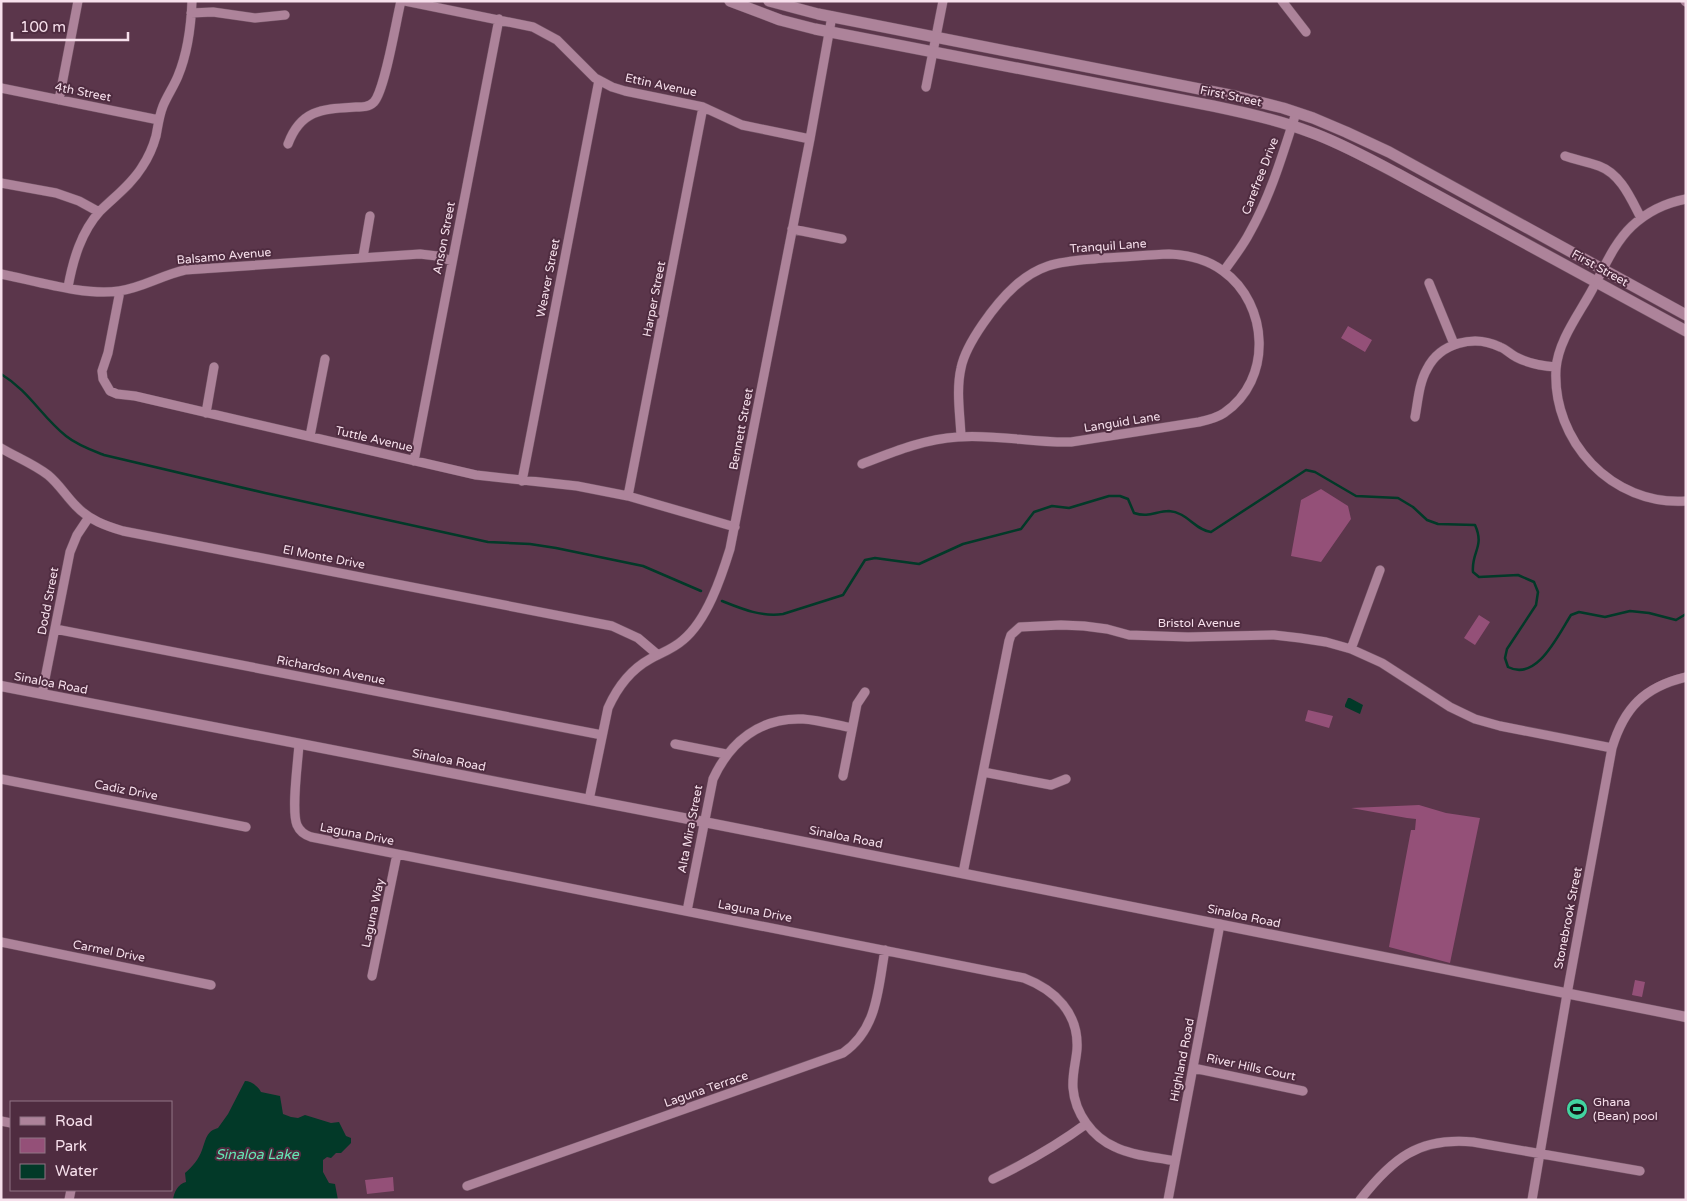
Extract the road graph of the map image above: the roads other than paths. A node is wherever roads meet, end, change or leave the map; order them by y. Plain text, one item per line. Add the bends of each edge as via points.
1 (78, 1) edge
2 (192, 1) edge
3 (401, 1) edge
4 (405, 1) edge
5 (730, 1) edge
6 (770, 1) edge
7 (943, 1) edge
8 (1282, 1) edge
9 (191, 13) junction
10 (285, 15) dead end
11 (832, 16) junction
12 (499, 20) junction
13 (829, 32) junction
14 (1306, 32) dead end
15 (936, 37) junction
16 (933, 52) junction
17 (599, 80) junction
18 (926, 86) dead end
19 (1, 88) edge
20 (59, 100) junction
21 (704, 107) junction
22 (1296, 113) junction
23 (159, 120) junction
24 (1292, 126) junction
25 (810, 138) junction
26 (288, 144) dead end
27 (1565, 156) dead end
28 (1, 183) edge
29 (1686, 199) edge
30 (99, 212) junction
31 (370, 216) dead end
32 (1641, 218) junction
33 (792, 229) junction
34 (842, 239) dead end
35 (362, 257) junction
36 (452, 260) junction
37 (1603, 269) junction
38 (1224, 271) junction
39 (1, 274) edge
40 (1596, 282) junction
41 (1429, 283) dead end
42 (68, 287) junction
43 (120, 291) junction
44 (1686, 315) edge
45 (1686, 331) edge
46 (1454, 344) junction
47 (325, 359) dead end
48 (214, 367) dead end
49 (1556, 367) junction
50 (206, 413) junction
51 (1415, 417) dead end
52 (310, 436) junction
53 (961, 436) junction
54 (1, 448) edge
55 (414, 461) junction
56 (862, 464) dead end
57 (522, 481) junction
58 (628, 496) junction
59 (1686, 501) edge
60 (89, 517) junction
61 (734, 527) junction
62 (1380, 570) dead end
63 (55, 629) junction
64 (1351, 649) junction
65 (658, 655) junction
66 (1686, 677) edge
67 (1, 686) edge
68 (865, 692) dead end
69 (42, 694) junction
70 (852, 728) junction
71 (602, 735) junction
72 (299, 744) junction
73 (674, 744) dead end
74 (1612, 748) junction
75 (726, 754) junction
76 (983, 772) junction
77 (843, 776) dead end
78 (1, 779) edge
79 (1066, 779) dead end
80 (589, 800) junction
81 (704, 822) junction
82 (246, 827) dead end
83 (398, 854) junction
84 (963, 873) junction
85 (687, 911) junction
86 (1220, 924) junction
87 (1, 942) edge
88 (885, 950) junction
89 (372, 976) dead end
90 (211, 985) dead end
91 (1566, 994) junction
92 (1686, 1017) edge
93 (1194, 1068) junction
94 (1302, 1092) dead end
95 (1086, 1124) junction
96 (1539, 1154) junction
97 (1176, 1161) junction
98 (1640, 1171) dead end
99 (993, 1179) dead end
100 (467, 1186) dead end
101 (1168, 1200) edge
102 (1360, 1200) edge
103 (1532, 1200) edge

1 - 20 street
2 - 9 street
3 - 26 street via 376,101 365,107 329,108 313,113 297,126
4 - 12 street, Ettin Avenue
5 - 13 main road, First Street via 780,20
6 - 11 main road, First Street
7 - 15 street
8 - 14 street
9 - 10 street via 213,12 255,18
9 - 23 street via 185,56
11 - 13 street, Bennett Street
11 - 15 main road, First Street
12 - 17 street, Ettin Avenue via 546,32
12 - 36 street, Anson Street
13 - 16 main road, First Street
13 - 25 street, Bennett Street
15 - 16 street
15 - 22 main road, First Street via 1235,96
16 - 18 street
16 - 24 main road, First Street via 1222,108
17 - 21 street, Ettin Avenue via 625,91
17 - 57 street, Weaver Street
19 - 20 street, 4th Street
20 - 23 street, 4th Street
21 - 25 street, Ettin Avenue via 742,125
21 - 58 street, Harper Street
22 - 24 street, Carefree Drive
22 - 37 main road, First Street via 1389,152
23 - 30 street via 156,137 142,168 132,182
24 - 38 street, Carefree Drive via 1262,210 1250,234
24 - 40 main road, First Street via 1352,150
25 - 33 street, Bennett Street
27 - 32 street via 1600,166 1610,173 1625,189
28 - 30 street via 56,193
29 - 32 street via 1656,208
30 - 42 street via 78,248
31 - 35 street
32 - 37 street via 1621,237
33 - 34 street
33 - 61 street, Bennett Street
35 - 36 street, Balsamo Avenue via 420,254
35 - 43 street, Balsamo Avenue via 185,270
36 - 55 street, Anson Street
37 - 40 street
37 - 44 main road, First Street
38 - 53 street, Tranquil Lane via 1198,258 1169,254 1068,261 1028,276 1004,297 974,336 966,352 959,383
38 - 53 street, Languid Lane via 1240,285 1251,302 1258,322 1260,344 1258,365 1250,384 1224,413 1199,422 1071,442
39 - 42 street, Balsamo Avenue
40 - 45 main road, First Street
40 - 49 street via 1565,339
41 - 46 street
42 - 43 street, Balsamo Avenue via 97,292
43 - 50 street, Tuttle Avenue via 102,371 106,386 117,394
46 - 49 street via 1471,340 1487,342 1528,363
46 - 51 street via 1426,369
47 - 52 street
48 - 50 street
49 - 59 street via 1563,417 1588,461 1630,491 1658,500
50 - 52 street, Tuttle Avenue
52 - 55 street, Tuttle Avenue
53 - 56 street, Languid Lane via 922,443
54 - 60 street, El Monte Drive via 47,474
55 - 57 street, Tuttle Avenue
57 - 58 street, Tuttle Avenue via 549,482
58 - 61 street, Tuttle Avenue
60 - 63 street, Dodd Street via 70,552
60 - 65 street, El Monte Drive via 123,531 612,626 638,638
61 - 65 street, Bennett Street via 724,567 702,617 683,640
62 - 64 street
63 - 69 street, Dodd Street
63 - 71 street, Richardson Avenue
64 - 74 street, Bristol Avenue via 1382,663 1450,707 1475,719
64 - 76 street, Bristol Avenue via 1274,635 1188,637 1129,635 1084,626 1020,627 1009,641
65 - 71 street, Bennett Street via 636,669 619,687 608,708
66 - 74 street, Stonebrook Street via 1657,687 1640,698 1628,712
67 - 69 street, Sinaloa Road
68 - 70 street via 858,704
69 - 72 street, Sinaloa Road
70 - 75 street, Alta Mira Street via 805,719 778,721 749,733
70 - 77 street
71 - 80 street, Bennett Street
72 - 80 street, Sinaloa Road
72 - 83 street, Laguna Drive via 295,796 296,821 301,832 311,838
73 - 75 street
74 - 91 street, Stonebrook Street
75 - 81 street, Alta Mira Street via 713,779
76 - 79 street via 1051,784
76 - 84 street, Bristol Avenue
78 - 82 street, Cadiz Drive
80 - 81 street, Sinaloa Road
81 - 84 street, Sinaloa Road
81 - 85 street, Alta Mira Street
83 - 85 street, Laguna Drive
83 - 89 street, Laguna Way
84 - 86 street, Sinaloa Road
85 - 88 street, Laguna Drive
86 - 91 street, Sinaloa Road
86 - 93 street, Highland Road
87 - 90 street, Carmel Drive
88 - 95 street, Laguna Drive via 1024,978 1054,994 1067,1009 1075,1029 1077,1049 1073,1089 1077,1107
88 - 100 street, Laguna Terrace via 870,1022 859,1040 843,1053
91 - 92 street, Sinaloa Road
91 - 96 street, Stonebrook Street
93 - 94 street, River Hills Court
93 - 97 street, Highland Road
95 - 97 street, Laguna Drive via 1116,1148
95 - 99 street via 1031,1160
96 - 98 street
96 - 102 street via 1459,1140 1434,1143 1393,1162
96 - 103 street, Stonebrook Street
97 - 101 street, Highland Road

